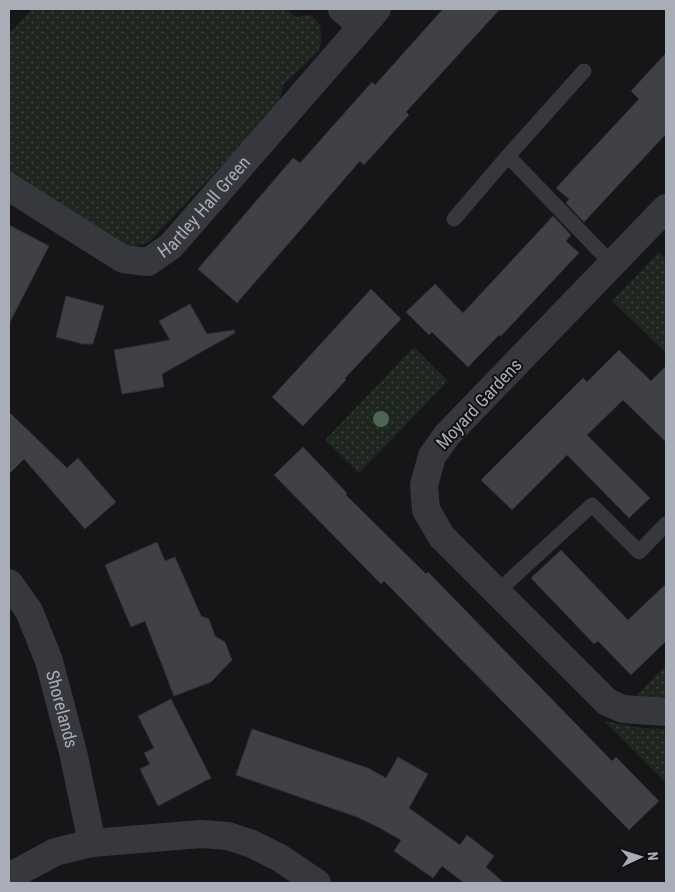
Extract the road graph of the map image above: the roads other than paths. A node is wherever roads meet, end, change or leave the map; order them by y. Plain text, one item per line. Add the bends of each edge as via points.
1 (360, 14) edge
2 (584, 71) dead end
3 (508, 156) junction
4 (9, 186) edge
5 (666, 208) edge
6 (454, 219) dead end
7 (612, 264) junction
8 (666, 524) edge
9 (9, 583) edge
10 (497, 592) junction
11 (666, 712) edge
12 (92, 843) junction
13 (9, 877) edge
14 (317, 883) edge

1 - 4 street, Hartley Hall Green via 172,246 148,262 123,259
2 - 3 lane
3 - 6 lane
3 - 7 lane
5 - 7 street, Moyard Gardens
7 - 10 street, Moyard Gardens via 447,435 432,456 424,485 426,510 442,537
8 - 10 lane via 639,552 592,504
9 - 12 street, Shorelands via 29,611 49,661
10 - 11 street, Moyard Gardens via 607,702 623,709
12 - 13 street via 55,852
12 - 14 street via 201,834 228,836 280,858

